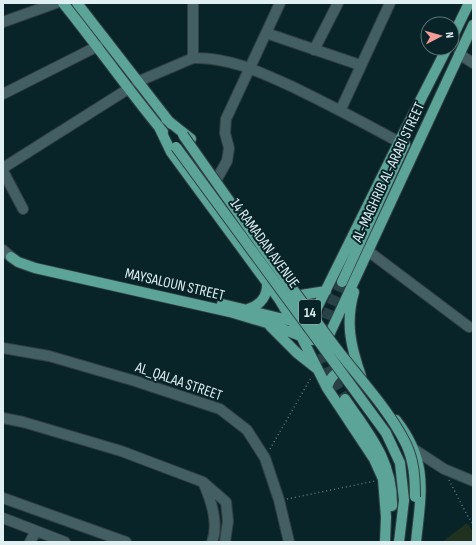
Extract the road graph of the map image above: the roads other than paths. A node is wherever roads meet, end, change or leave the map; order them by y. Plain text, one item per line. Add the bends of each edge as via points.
1 (56, 3) edge
2 (63, 3) edge
3 (78, 3) edge
4 (193, 3) edge
5 (280, 3) edge
6 (338, 3) edge
7 (390, 3) edge
8 (469, 3) edge
9 (3, 22) edge
10 (460, 22) edge
11 (473, 25) edge
12 (266, 33) junction
13 (98, 46) junction
14 (314, 50) junction
15 (460, 52) edge
16 (460, 55) edge
17 (443, 56) edge
18 (458, 56) edge
19 (193, 58) junction
20 (473, 63) edge
21 (360, 65) junction
22 (250, 67) junction
23 (137, 82) junction
24 (430, 83) junction
25 (128, 89) junction
26 (3, 94) edge
27 (341, 110) junction
28 (163, 123) junction
29 (398, 142) junction
30 (3, 169) edge
31 (218, 178) junction
32 (23, 209) dead end
33 (368, 251) junction
34 (6, 254) edge
35 (362, 263) junction
36 (267, 282) junction
37 (342, 282) tunnel mouth
38 (326, 291) junction
39 (301, 295) junction
40 (248, 309) junction
41 (316, 312) junction
42 (292, 320) junction
43 (267, 323) junction
44 (469, 327) dead end
45 (330, 333) junction
46 (301, 336) junction
47 (3, 348) edge
48 (316, 368) junction
49 (361, 376) junction
50 (327, 388) junction
51 (345, 399) tunnel mouth
52 (3, 418) edge
53 (415, 450) junction
54 (473, 481) edge
55 (203, 482) junction
56 (3, 498) edge
57 (3, 518) edge
58 (36, 531) junction
59 (30, 542) edge
60 (65, 542) edge
61 (126, 542) edge
62 (212, 542) edge
63 (225, 542) edge
64 (289, 542) edge
65 (385, 542) edge
66 (390, 542) edge
67 (399, 542) edge
68 (409, 542) edge
69 (416, 542) edge

1 - 9 street
2 - 13 main road, 14 RAMADAN AVENUE
3 - 23 main road, 14 RAMADAN AVENUE
4 - 19 street
5 - 12 street
6 - 14 street
7 - 21 street
8 - 10 main road
11 - 15 main road, AL-MAGHRIB AL-ARABI STREET
12 - 14 street
12 - 22 street
13 - 25 main road, 14 RAMADAN AVENUE
13 - 26 street
14 - 21 street
16 - 20 street
17 - 24 main road
18 - 33 main road, AL-MAGHRIB AL-ARABI STREET
19 - 22 street
19 - 23 street
21 - 27 street
22 - 27 street
22 - 31 street via 226,119 225,133 229,148 227,161
23 - 28 main road, 14 RAMADAN AVENUE
24 - 29 main road
24 - 37 main road
25 - 28 main road, 14 RAMADAN AVENUE
25 - 30 street
27 - 29 street
28 - 31 main road via 190,136
28 - 36 main road via 171,152
28 - 67 main road, 14 RAMADAN AVENUE / 14, bridge via 176,147 386,434 400,463 404,500
28 - 68 main road, 14 RAMADAN AVENUE / 14, bridge via 183,135 406,444 415,476
29 - 38 main road
30 - 32 street
31 - 39 main road
33 - 35 main road, AL-MAGHRIB AL-ARABI STREET
33 - 44 street
34 - 40 main road, MAYSALOUN STREET
34 - 43 main road, MAYSALOUN STREET via 18,262 36,268
35 - 45 main road, AL-MAGHRIB AL-ARABI STREET
35 - 49 main road via 348,324
36 - 40 main road via 267,291 263,299
36 - 42 main road
38 - 39 main road
38 - 41 main road
39 - 41 main road
40 - 42 main road, MAYSALOUN STREET
41 - 42 main road, MAYSALOUN STREET via 306,321
41 - 45 main road
42 - 46 main road
43 - 46 main road, MAYSALOUN STREET
43 - 48 main road via 296,353
45 - 46 main road, MAYSALOUN STREET via 319,340
45 - 49 main road
46 - 48 main road
47 - 64 street, AL_QALAA STREET via 56,358 220,410 247,430 265,458
48 - 50 main road
49 - 50 main road via 348,370 340,371 329,381
49 - 53 main road via 408,435
50 - 65 main road via 374,459 383,479 386,505
51 - 66 main road via 375,442 388,467 392,484
52 - 55 street via 121,451
53 - 54 street via 444,469
53 - 69 main road via 421,484
55 - 62 street via 212,505
55 - 63 street via 226,502 228,521
56 - 61 street
57 - 58 street
58 - 59 street
58 - 60 street

